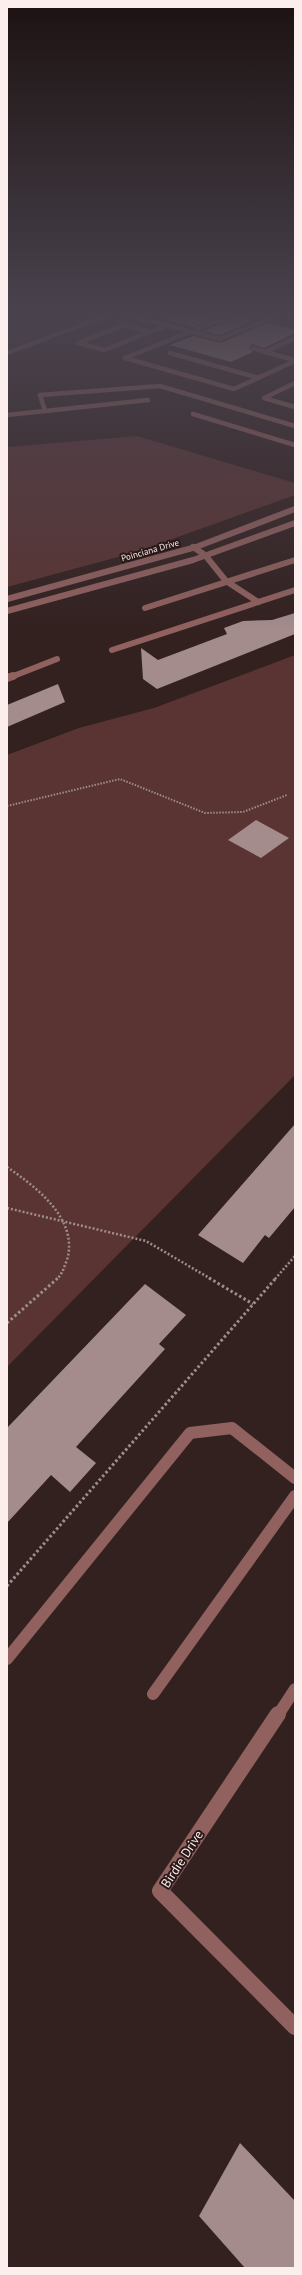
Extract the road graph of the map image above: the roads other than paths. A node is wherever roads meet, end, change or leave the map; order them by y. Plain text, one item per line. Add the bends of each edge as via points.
1 (207, 418) edge
2 (269, 418) edge
3 (285, 423) junction
4 (280, 426) dead end
5 (295, 426) edge
6 (268, 432) dead end
7 (262, 435) junction
8 (295, 445) edge
9 (295, 509) edge
10 (295, 523) edge
11 (193, 548) junction
12 (205, 555) junction
13 (295, 560) edge
14 (226, 581) junction
15 (295, 590) edge
16 (7, 599) edge
17 (258, 602) junction
18 (145, 608) dead end
19 (7, 611) edge
20 (112, 650) dead end
21 (56, 659) dead end
22 (7, 678) edge
23 (295, 1478) edge
24 (295, 1496) edge
25 (7, 1659) edge
26 (295, 1689) edge
27 (153, 1694) dead end
28 (295, 2027) edge

1 - 7 street
2 - 3 street
3 - 4 street
3 - 5 street
6 - 7 street
7 - 8 street
9 - 11 street, Poinciana Drive
10 - 12 street, Poinciana Drive
11 - 12 street
11 - 16 street, Poinciana Drive
12 - 14 street
12 - 19 street, Poinciana Drive
13 - 14 street
14 - 17 street
14 - 18 street
15 - 17 street
17 - 20 street
21 - 22 street
23 - 25 street via 232,1428 190,1433
24 - 27 street
26 - 28 street, Birdie Drive via 160,1891

